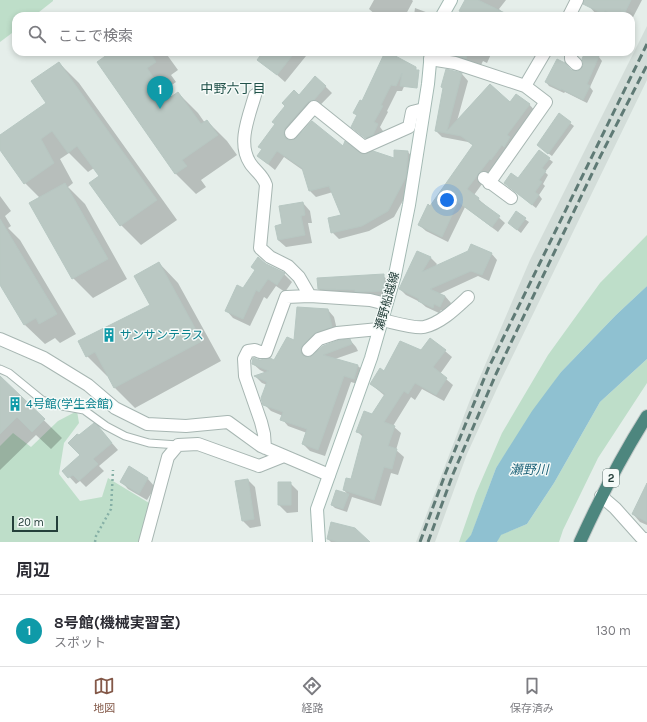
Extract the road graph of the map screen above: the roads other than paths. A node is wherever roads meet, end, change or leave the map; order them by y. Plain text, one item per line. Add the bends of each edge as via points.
1 (451, 0) edge
2 (577, 0) edge
3 (444, 12) edge
4 (571, 12) edge
5 (430, 56) edge
6 (543, 56) edge
7 (571, 56) edge
8 (576, 64) dead end
9 (525, 86) junction
10 (255, 96) dead end
11 (424, 109) junction
12 (291, 133) dead end
13 (511, 198) dead end
14 (310, 296) junction
15 (468, 297) dead end
16 (386, 304) junction
17 (380, 324) junction
18 (0, 339) edge
19 (308, 350) dead end
20 (0, 369) edge
21 (647, 416) edge
22 (178, 445) junction
23 (265, 448) junction
24 (284, 456) junction
25 (329, 475) junction
26 (601, 496) junction
27 (647, 540) edge
28 (145, 542) edge
29 (319, 542) edge
30 (580, 542) edge

1 - 3 street
2 - 4 street
5 - 9 street
5 - 11 street, 瀬野船越線
6 - 9 street
7 - 8 street
9 - 13 street via 546,102 486,180
10 - 14 street via 244,139 245,152 250,163 264,178 266,185 260,248 270,257 288,266 299,277
11 - 12 street via 412,112 409,127 364,147 314,107
11 - 16 street, 瀬野船越線 via 409,205 395,275
14 - 16 street via 370,300
14 - 23 street via 286,297 266,352 248,351 244,359 245,376 261,422
15 - 17 street via 440,320 423,327
16 - 17 street, 瀬野船越線
17 - 19 street via 338,332 319,339
17 - 25 street, 瀬野船越線 via 371,358
18 - 23 street via 44,358 88,385 115,408 147,424 186,426 228,422
20 - 22 lane via 10,373 42,400 84,410 125,436 149,443
21 - 26 highway, 2
22 - 24 street via 198,444 259,466
22 - 28 street via 168,457
23 - 24 street
24 - 25 street
25 - 29 street, 瀬野船越線 via 317,509
26 - 27 street
26 - 30 highway, 2

